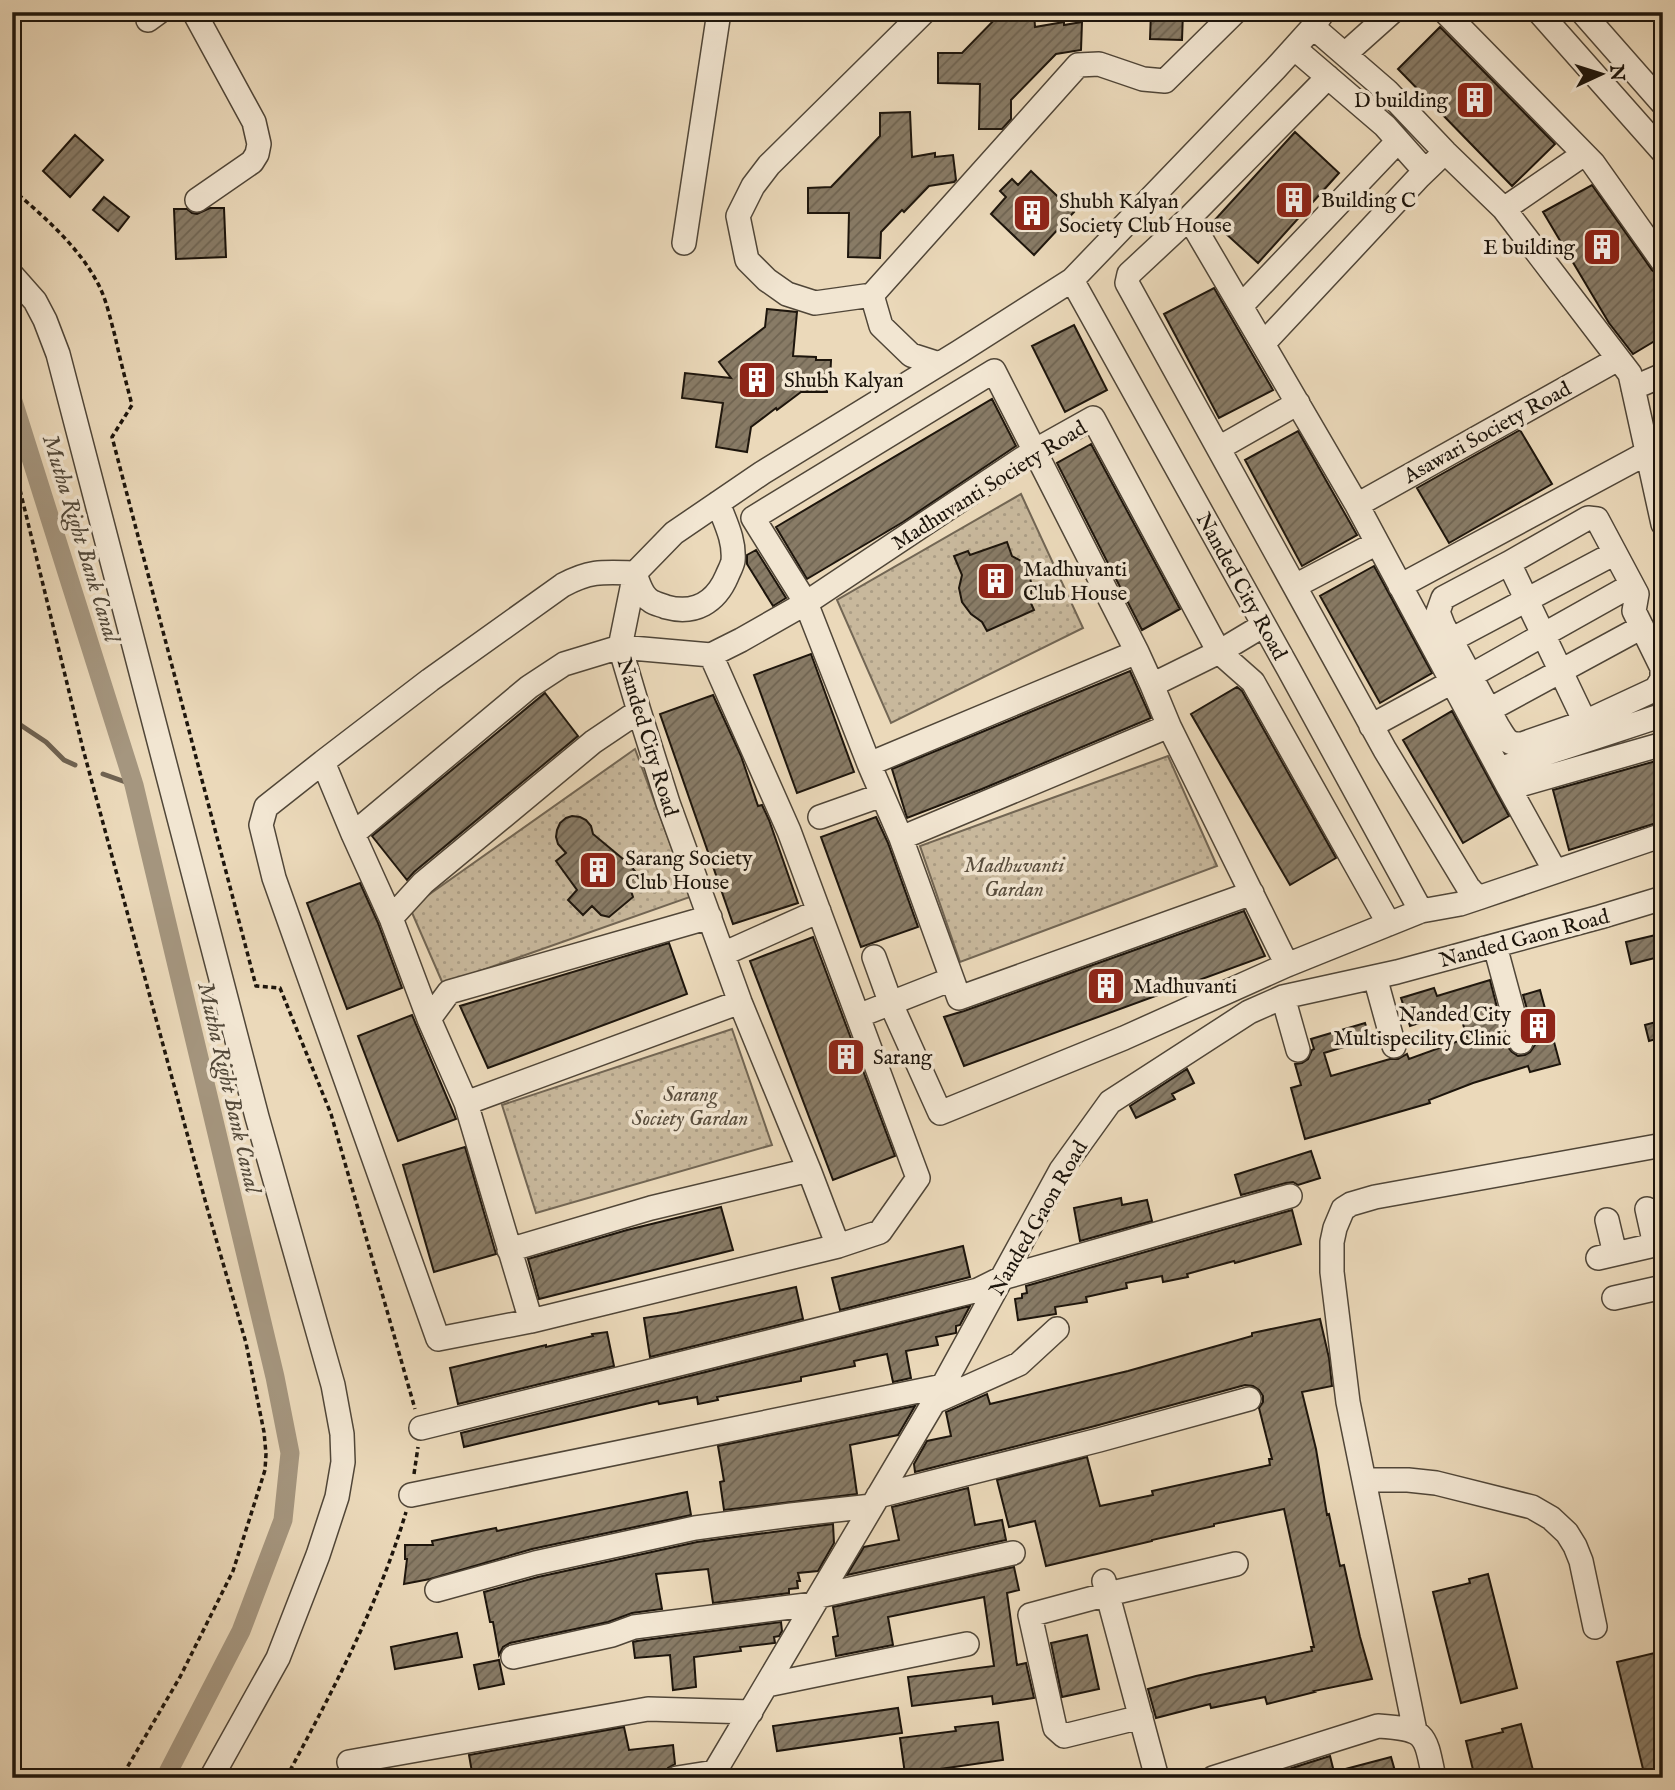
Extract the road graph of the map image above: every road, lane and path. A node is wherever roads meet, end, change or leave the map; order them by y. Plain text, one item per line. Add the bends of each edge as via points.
1 (194, 12) edge
2 (719, 12) edge
3 (923, 12) edge
4 (1235, 12) edge
5 (1392, 12) edge
6 (1445, 12) edge
7 (1539, 12) edge
8 (1583, 12) edge
9 (1318, 20) edge
10 (1294, 48) junction
11 (1345, 54) junction
12 (1328, 77) junction
13 (1663, 104) edge
14 (1398, 141) junction
15 (1445, 152) junction
16 (1663, 152) edge
17 (1584, 154) junction
18 (1425, 171) junction
19 (12, 189) edge
20 (197, 200) dead end
21 (1504, 209) junction
22 (1189, 218) junction
23 (684, 243) dead end
24 (1663, 262) edge
25 (12, 275) edge
26 (1072, 280) junction
27 (872, 295) junction
28 (1241, 306) junction
29 (1263, 344) junction
30 (1618, 359) junction
31 (939, 364) junction
32 (1663, 375) edge
33 (1633, 388) junction
34 (1298, 403) junction
35 (1219, 449) junction
36 (1034, 451) junction
37 (1647, 453) junction
38 (12, 457) edge
39 (718, 503) junction
40 (1357, 505) junction
41 (1663, 524) edge
42 (1377, 543) junction
43 (1615, 553) junction
44 (1509, 563) junction
45 (635, 573) junction
46 (1632, 585) junction
47 (1295, 586) junction
48 (1400, 586) junction
49 (1526, 599) junction
50 (806, 603) junction
51 (1264, 625) junction
52 (1642, 627) junction
53 (1544, 635) junction
54 (1451, 640) junction
55 (620, 647) junction
56 (1137, 652) junction
57 (1219, 652) junction
58 (711, 655) junction
59 (1561, 671) junction
60 (1461, 679) junction
61 (1152, 685) junction
62 (1489, 710) junction
63 (639, 711) junction
64 (1663, 715) edge
65 (1169, 726) junction
66 (1371, 726) junction
67 (1589, 730) junction
68 (1663, 744) edge
69 (323, 762) junction
70 (869, 764) junction
71 (1504, 778) junction
72 (882, 795) junction
73 (820, 817) dead end
74 (353, 834) junction
75 (1663, 835) edge
76 (901, 838) junction
77 (1555, 871) junction
78 (1252, 893) junction
79 (1478, 898) junction
80 (1663, 898) edge
81 (1416, 902) junction
82 (819, 911) junction
83 (710, 917) junction
84 (391, 918) junction
85 (1389, 924) junction
86 (1495, 946) junction
87 (723, 954) junction
88 (874, 957) dead end
89 (1287, 965) junction
90 (1375, 977) junction
91 (952, 979) junction
92 (1283, 997) junction
93 (740, 1002) junction
94 (891, 1004) junction
95 (858, 1016) junction
96 (429, 1018) junction
97 (1521, 1042) dead end
98 (1394, 1046) dead end
99 (1297, 1050) dead end
100 (466, 1103) junction
101 (1663, 1145) edge
102 (809, 1170) junction
103 (1290, 1196) dead end
104 (1647, 1209) dead end
105 (1606, 1220) dead end
106 (1659, 1244) edge
107 (838, 1246) junction
108 (509, 1250) junction
109 (1002, 1278) junction
110 (1663, 1287) edge
111 (1614, 1298) dead end
112 (531, 1321) junction
113 (1057, 1329) dead end
114 (938, 1394) junction
115 (1249, 1399) dead end
116 (421, 1428) junction
117 (1364, 1480) junction
118 (411, 1495) junction
119 (875, 1501) junction
120 (1013, 1553) dead end
121 (1236, 1564) dead end
122 (1106, 1588) junction
123 (437, 1590) dead end
124 (817, 1600) junction
125 (1595, 1627) dead end
126 (967, 1644) dead end
127 (513, 1657) dead end
128 (767, 1685) junction
129 (751, 1712) junction
130 (1141, 1717) junction
131 (1415, 1731) junction
132 (349, 1762) dead end
133 (713, 1775) edge
134 (121, 1778) edge
135 (211, 1778) edge
136 (286, 1778) edge
137 (677, 1778) edge
138 (1157, 1778) edge
139 (1213, 1778) edge
140 (1434, 1778) edge

1 - 20 street via 248,110 259,144 251,162
2 - 23 street
3 - 27 street via 769,164 738,216 747,260 787,294 815,303
4 - 27 street via 1165,82 1099,64 1078,65
5 - 11 street
6 - 17 street
7 - 16 street
8 - 13 street
9 - 10 street
9 - 11 street
10 - 12 street
10 - 26 street
11 - 15 street
12 - 14 street
12 - 22 street
14 - 18 street
14 - 28 street
15 - 18 street
15 - 21 street
17 - 21 street
17 - 24 street
18 - 29 street
19 - 116 path via 82,258 98,282 108,311 132,405 112,437 256,986 280,988 331,1114
21 - 30 street
22 - 28 street
22 - 35 street via 1129,274 1127,283
25 - 135 street via 35,301 58,354 257,1117 333,1385 342,1434 337,1497 313,1567 278,1658
26 - 31 street
26 - 51 street, Nanded City Road
27 - 31 street via 881,326 911,355
28 - 29 street
29 - 34 street
30 - 33 street via 1630,374
30 - 40 street, Asawari Society Road
31 - 39 street
32 - 33 street
33 - 37 street
34 - 35 street
34 - 40 street
35 - 47 street
36 - 50 street, Madhuvanti Society Road
36 - 50 street via 994,371 753,518
36 - 56 street
36 - 57 street, Madhuvanti Society Road via 1094,418
37 - 41 street
37 - 48 street
38 - 134 path via 83,749 246,1343 266,1454 233,1571
39 - 45 street via 674,533
39 - 45 street via 732,538 733,562 722,588 710,600 691,610 650,601
40 - 42 street
42 - 47 street
42 - 48 street
43 - 44 street via 1597,520 1588,518
43 - 46 street
43 - 49 street
44 - 49 street
44 - 54 street via 1443,598 1438,612
45 - 55 street, Nanded City Road
45 - 69 street via 598,572 563,585
46 - 52 street via 1637,594 1634,611
46 - 53 street
47 - 66 street
48 - 60 street
49 - 53 street
49 - 54 street
50 - 58 street, Madhuvanti Society Road
50 - 70 street
51 - 57 street
51 - 81 street, Nanded City Road
52 - 59 street
52 - 67 street via 1662,667 1662,679 1656,689
53 - 59 street
53 - 60 street
54 - 60 street
55 - 58 street
55 - 63 street, Nanded City Road
55 - 74 street via 565,664 530,687
56 - 61 street
56 - 70 street
57 - 61 street
57 - 85 street via 1253,682
58 - 82 street
59 - 62 street
59 - 67 street
60 - 62 street
60 - 66 street
60 - 71 street
61 - 65 street
62 - 67 street via 1512,744
63 - 83 street, Nanded City Road
63 - 84 street via 593,742 424,883
64 - 67 street
65 - 76 street
65 - 78 street
66 - 79 street
67 - 71 street
68 - 71 street
69 - 74 street
69 - 112 street via 266,807 261,825 274,878 438,1339
70 - 72 street
71 - 77 street
72 - 73 street
72 - 76 street
74 - 84 street
75 - 77 street
76 - 91 street
77 - 79 street
78 - 89 street
78 - 91 street via 959,998
79 - 81 street via 1460,904
80 - 86 street, Nanded Gaon Road
81 - 85 street
82 - 87 street
82 - 95 street
83 - 87 street, Nanded City Road
83 - 96 street via 449,992
84 - 96 street
85 - 89 street
86 - 90 street, Nanded Gaon Road
86 - 97 street
87 - 93 street, Nanded City Road
88 - 94 street
89 - 94 street via 940,1113
90 - 92 street, Nanded Gaon Road
90 - 98 street
91 - 94 street
92 - 99 street
92 - 109 street, Nanded Gaon Road via 1249,1012 1110,1102 1061,1170
93 - 100 street
93 - 102 street, Nanded City Road
94 - 95 street
95 - 107 street via 918,1178 880,1232
96 - 100 street
100 - 108 street
101 - 117 street via 1375,1198 1343,1209 1332,1242 1332,1272
102 - 107 street, Nanded City Road
102 - 108 street via 650,1208
103 - 109 street
104 - 106 street
105 - 106 street via 1607,1256
107 - 112 street
108 - 112 street
109 - 114 street, Nanded Gaon Road
109 - 116 street via 978,1290
110 - 111 street
113 - 114 street via 1019,1364
114 - 118 street
114 - 119 street, Nanded Gaon Road
115 - 119 street
116 - 118 path
117 - 125 street via 1436,1483 1532,1507 1551,1518 1576,1546
117 - 131 street
118 - 136 path via 394,1553 347,1664
119 - 123 street via 695,1528 534,1563
119 - 124 street, Nanded Gaon Road
120 - 124 street
121 - 122 street
122 - 130 street
122 - 130 street via 1030,1615 1055,1728 1064,1736
124 - 127 street via 634,1627
124 - 128 street, Nanded Gaon Road
126 - 128 street
128 - 129 street, Nanded Gaon Road
129 - 132 street via 648,1709
129 - 133 street, Nanded Gaon Road
130 - 138 street
131 - 139 street via 1378,1726
131 - 140 street via 1427,1743
133 - 137 street

